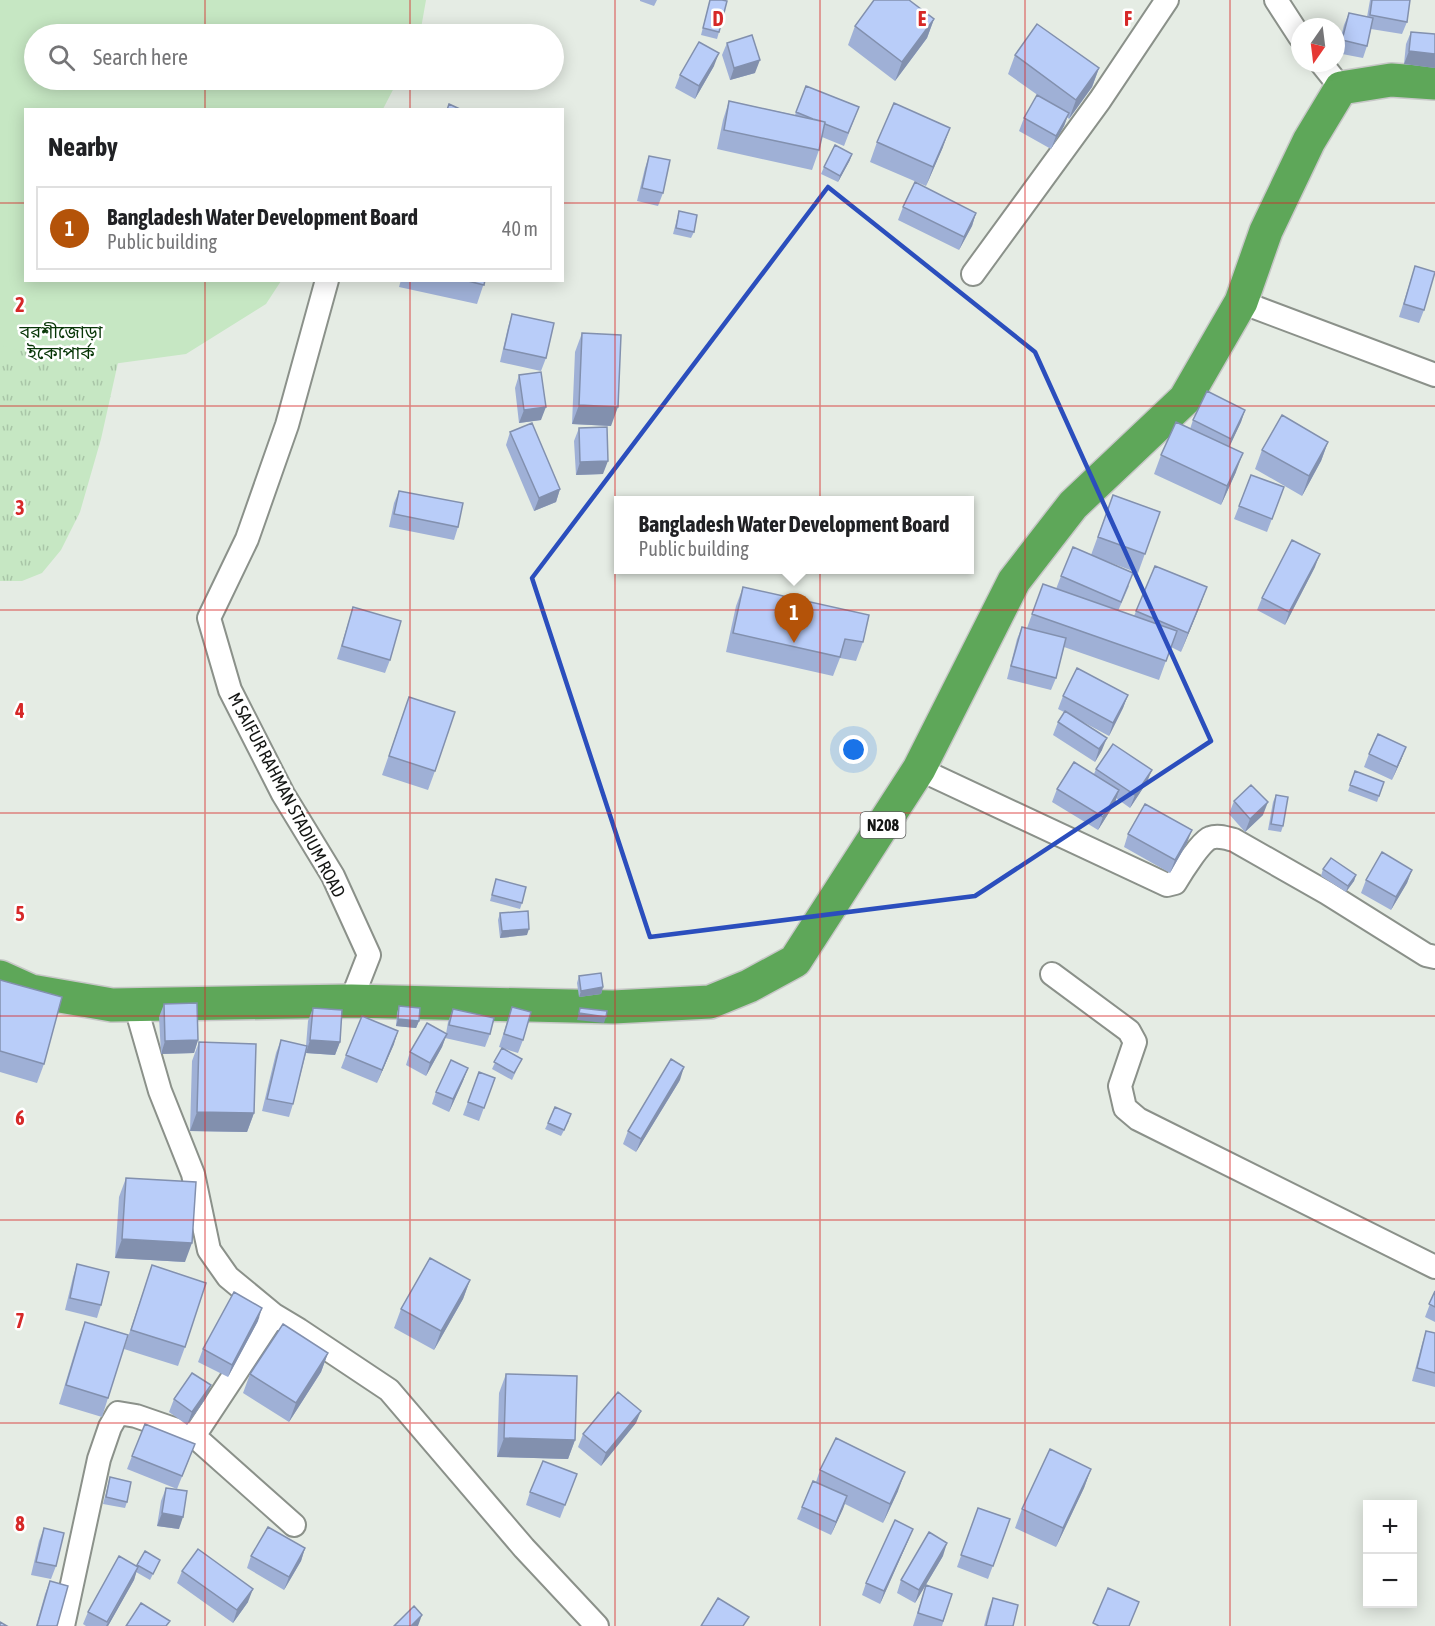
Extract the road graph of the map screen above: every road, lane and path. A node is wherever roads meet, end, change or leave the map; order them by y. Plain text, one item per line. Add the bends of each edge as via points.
1 (1167, 0) edge
2 (1276, 0) edge
3 (1291, 23) edge
4 (1328, 72) edge
5 (1435, 83) edge
6 (1341, 88) junction
7 (973, 274) dead end
8 (326, 282) edge
9 (1241, 302) junction
10 (1435, 375) edge
11 (919, 769) junction
12 (1435, 957) edge
13 (1052, 974) dead end
14 (0, 977) edge
15 (351, 1001) junction
16 (135, 1004) junction
17 (1435, 1267) edge
18 (274, 1315) junction
19 (194, 1436) junction
20 (294, 1525) dead end
21 (63, 1626) edge
22 (597, 1626) edge

1 - 7 street via 1101,100
2 - 3 street
4 - 6 street
5 - 6 highway via 1391,80
6 - 9 highway, N208 via 1280,201
8 - 15 street, M SAIFUR RAHMAN STADIUM ROAD via 283,435 247,539 209,618 230,690 283,794 333,876 369,955
9 - 10 street
9 - 11 highway, N208 via 1185,399 1073,505 1014,581
11 - 12 street via 1167,885 1175,883 1209,838 1233,840
11 - 15 highway, N208 via 795,961 711,1002 613,1007
13 - 17 street via 1129,1031 1136,1042 1120,1086 1125,1108 1138,1119
14 - 16 highway, N208 via 31,991 112,1005
15 - 16 highway, N208
16 - 18 street via 160,1091 193,1174 209,1250 228,1277
18 - 19 street
18 - 22 street via 388,1390
19 - 20 street
19 - 21 street via 118,1413 99,1459

